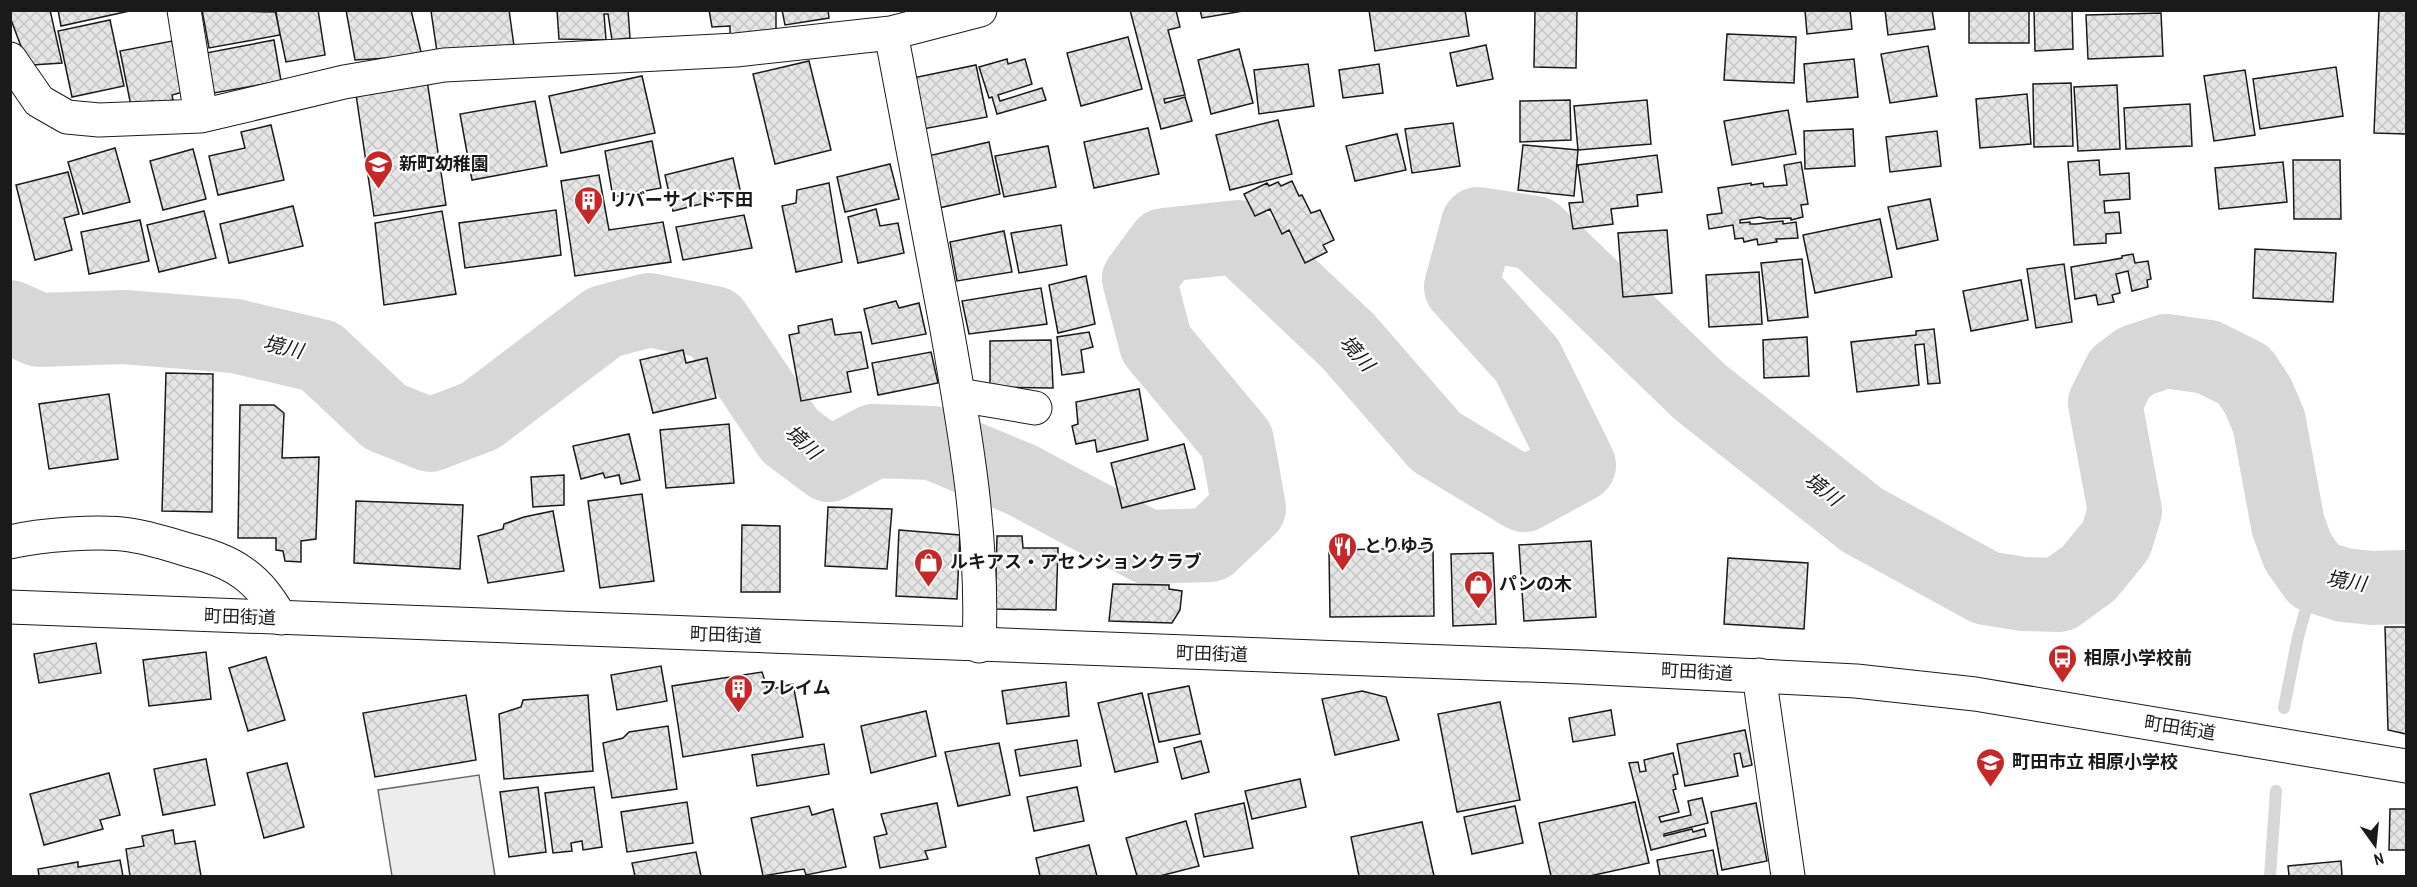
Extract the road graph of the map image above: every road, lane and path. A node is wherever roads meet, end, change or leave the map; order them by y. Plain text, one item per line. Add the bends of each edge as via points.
1 (184, 10) edge
2 (980, 10) edge
3 (891, 33) junction
4 (10, 59) edge
5 (201, 116) junction
6 (960, 403) junction
7 (1035, 408) dead end
8 (10, 542) edge
9 (10, 607) edge
10 (281, 618) junction
11 (980, 646) junction
12 (1759, 675) junction
13 (2406, 766) edge
14 (1788, 876) edge

1 - 5 main road
2 - 3 main road
3 - 5 main road via 736,50 444,65 344,82
3 - 6 main road
4 - 5 main road via 39,101 67,117 99,120
6 - 7 main road
6 - 11 main road via 975,503
8 - 10 main road via 43,536 128,534 163,543 216,559 242,572 266,594
9 - 10 main road, 町田街道
10 - 11 main road, 町田街道
11 - 12 main road, 町田街道
12 - 13 main road, 町田街道 via 1975,694
12 - 14 main road

